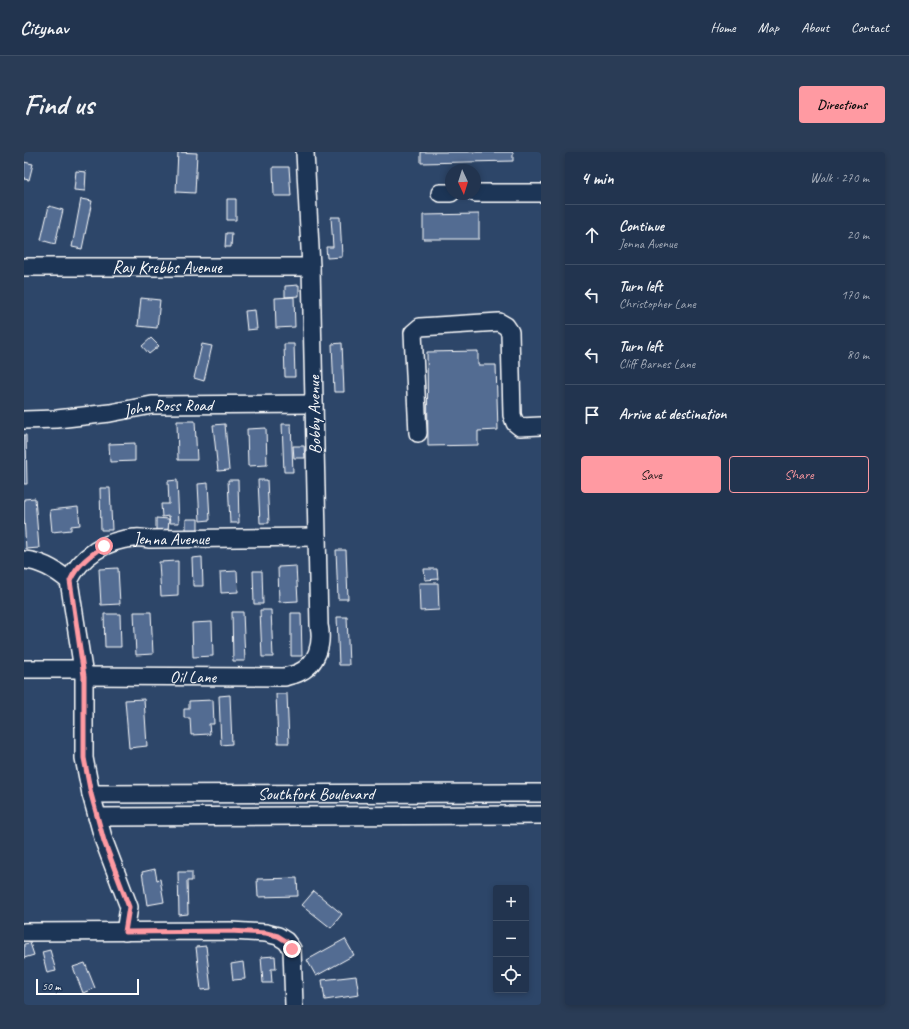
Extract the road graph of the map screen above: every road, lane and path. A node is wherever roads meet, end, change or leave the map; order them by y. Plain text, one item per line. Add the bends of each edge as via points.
1 (305, 152) edge
2 (481, 193) edge
3 (541, 193) edge
4 (311, 267) junction
5 (24, 268) edge
6 (314, 404) junction
7 (24, 420) edge
8 (541, 426) edge
9 (418, 433) dead end
10 (317, 537) junction
11 (24, 560) edge
12 (70, 581) junction
13 (24, 670) edge
14 (301, 671) joint
15 (83, 673) junction
16 (541, 793) edge
17 (91, 794) junction
18 (541, 815) edge
19 (97, 817) junction
20 (24, 932) edge
21 (125, 932) junction
22 (294, 1005) edge

1 - 4 street, Bobby Avenue
2 - 3 street
4 - 5 street, Ray Krebbs Avenue
4 - 6 street, Bobby Avenue
6 - 7 street, John Ross Road via 152,405 103,414
6 - 10 street, Bobby Avenue
8 - 9 street via 520,427 515,423 512,415 510,332 499,322 420,327 413,332
10 - 12 street, Jenna Avenue via 119,540 92,553 79,566
10 - 14 street, Bobby Avenue via 320,644 310,664
11 - 12 street via 42,564
12 - 15 street
13 - 15 street, Oil Lane
14 - 15 street, Oil Lane via 285,677
15 - 17 street via 84,758
16 - 17 street, Southfork Boulevard
17 - 19 street
18 - 19 street, Southfork Boulevard
19 - 21 street via 129,907
20 - 21 street
21 - 22 street via 230,931 278,936 292,949

